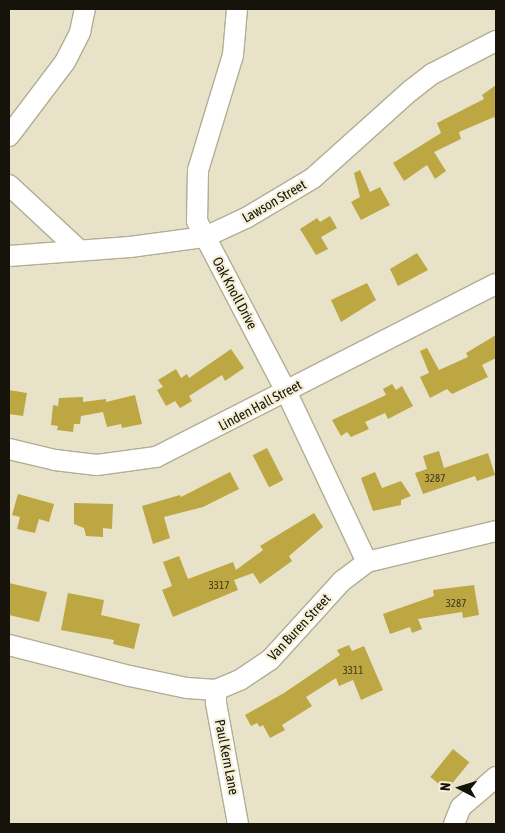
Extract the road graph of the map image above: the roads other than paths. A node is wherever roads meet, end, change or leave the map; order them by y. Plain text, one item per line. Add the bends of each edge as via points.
1 (85, 9) edge
2 (238, 9) edge
3 (496, 41) edge
4 (9, 136) edge
5 (9, 185) edge
6 (205, 237) junction
7 (79, 250) junction
8 (9, 256) edge
9 (496, 284) edge
10 (286, 392) junction
11 (9, 449) edge
12 (496, 531) edge
13 (367, 562) junction
14 (9, 645) edge
15 (216, 690) junction
16 (496, 778) edge
17 (238, 824) edge
18 (454, 824) edge

1 - 4 street via 80,32 65,62
2 - 6 street, Oak Knoll Drive via 233,55 198,170 195,202 197,221
3 - 6 street, Lawson Street via 432,74 313,178 246,218
5 - 7 street
6 - 7 street, Lawson Street
6 - 10 street, Oak Knoll Drive
7 - 8 street, Lawson Street
9 - 10 street, Linden Hall Street
10 - 11 street, Linden Hall Street via 184,444 135,462 97,465 55,460
10 - 13 street, Oak Knoll Drive
12 - 13 street, Van Buren Street
13 - 15 street, Van Buren Street via 342,581 270,660 240,680
14 - 15 street, Van Buren Street via 130,676 187,688
15 - 17 street, Paul Kern Lane
16 - 18 street via 461,807

